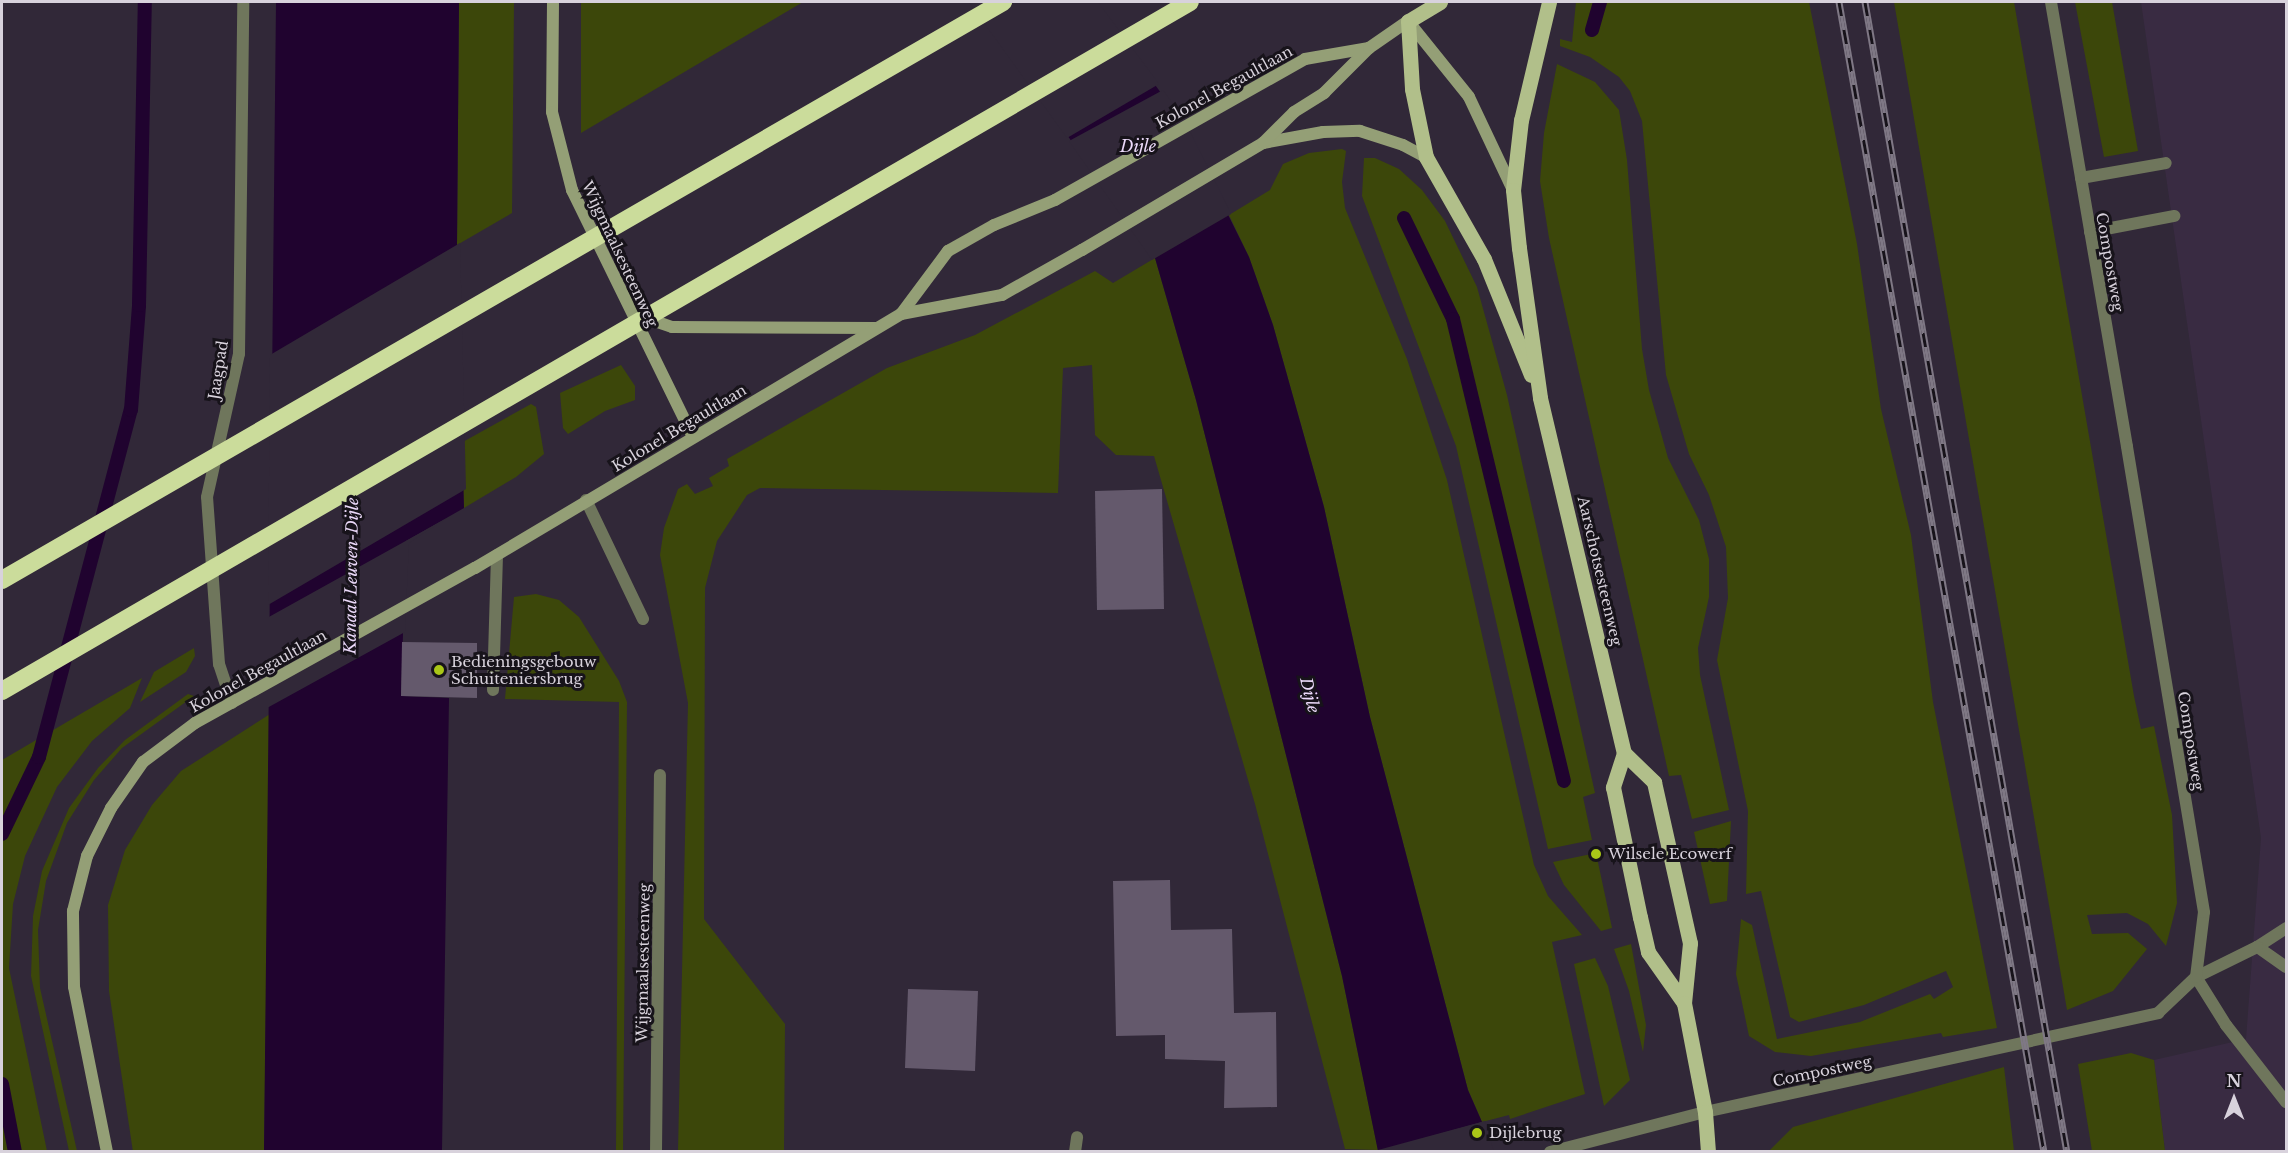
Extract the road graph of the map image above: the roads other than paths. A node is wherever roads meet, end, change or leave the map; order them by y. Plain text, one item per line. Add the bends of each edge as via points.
1 (243, 2) edge
2 (553, 2) edge
3 (1003, 2) edge
4 (1190, 2) edge
5 (1440, 2) edge
6 (1549, 2) edge
7 (2051, 2) edge
8 (1408, 21) junction
9 (1369, 48) junction
10 (1263, 143) junction
11 (1426, 157) junction
12 (2166, 163) dead end
13 (2081, 178) junction
14 (1513, 190) junction
15 (2174, 216) dead end
16 (2090, 232) junction
17 (630, 312) junction
18 (901, 314) junction
19 (877, 328) junction
20 (1540, 398) junction
21 (693, 437) junction
22 (586, 501) junction
23 (497, 555) junction
24 (2, 580) edge
25 (643, 619) dead end
26 (493, 690) dead end
27 (2, 691) edge
28 (232, 703) junction
29 (1624, 753) junction
30 (660, 774) dead end
31 (2286, 928) edge
32 (2257, 947) junction
33 (2286, 967) edge
34 (2196, 977) junction
35 (1684, 1003) junction
36 (2286, 1102) edge
37 (1705, 1112) junction
38 (1077, 1137) dead end
39 (107, 1152) edge
40 (656, 1152) edge
41 (1075, 1152) edge
42 (1550, 1152) edge
43 (1708, 1152) edge

1 - 28 street, Jaagpad via 239,354 207,497 219,664
2 - 17 street, Wijgmaalsesteenweg via 552,112 572,190
3 - 24 highway, bridge
4 - 27 highway, bridge
5 - 8 main road
6 - 14 main road, Aarschotsesteenweg via 1521,120
7 - 13 street, Compostweg
8 - 9 street, Kolonel Begaultlaan
8 - 11 main road, Aarschotsesteenweg via 1412,89
8 - 14 street, Aarschotsesteenweg via 1469,97
9 - 10 street, Kolonel Begaultlaan via 1324,93 1294,112
9 - 18 street, Kolonel Begaultlaan via 1305,59 1055,200 993,225 948,251
10 - 11 street via 1323,132 1360,131
10 - 18 street, Kolonel Begaultlaan via 1002,295
11 - 20 main road, Aarschotsesteenweg via 1484,259
12 - 13 street
13 - 16 street, Compostweg
14 - 20 main road, Aarschotsesteenweg
15 - 16 street
16 - 34 street, Compostweg via 2204,912
17 - 19 street via 672,327
17 - 21 street, Wijgmaalsesteenweg
18 - 19 street, Kolonel Begaultlaan
19 - 21 street, Kolonel Begaultlaan
20 - 29 main road, Aarschotsesteenweg
21 - 22 street, Kolonel Begaultlaan
22 - 23 street, Kolonel Begaultlaan
22 - 25 street
23 - 26 street
23 - 28 street, Kolonel Begaultlaan
28 - 39 street, Kolonel Begaultlaan via 195,723 143,762 111,808 87,856 73,911 74,987
29 - 35 main road via 1654,782 1690,943
29 - 35 main road via 1612,787 1648,952
30 - 40 street, Wijgmaalsesteenweg
31 - 32 street
32 - 33 street
32 - 34 street
34 - 36 street via 2226,1025
34 - 37 street, Compostweg via 2158,1012
35 - 37 main road
37 - 42 street
37 - 43 main road
38 - 41 street

